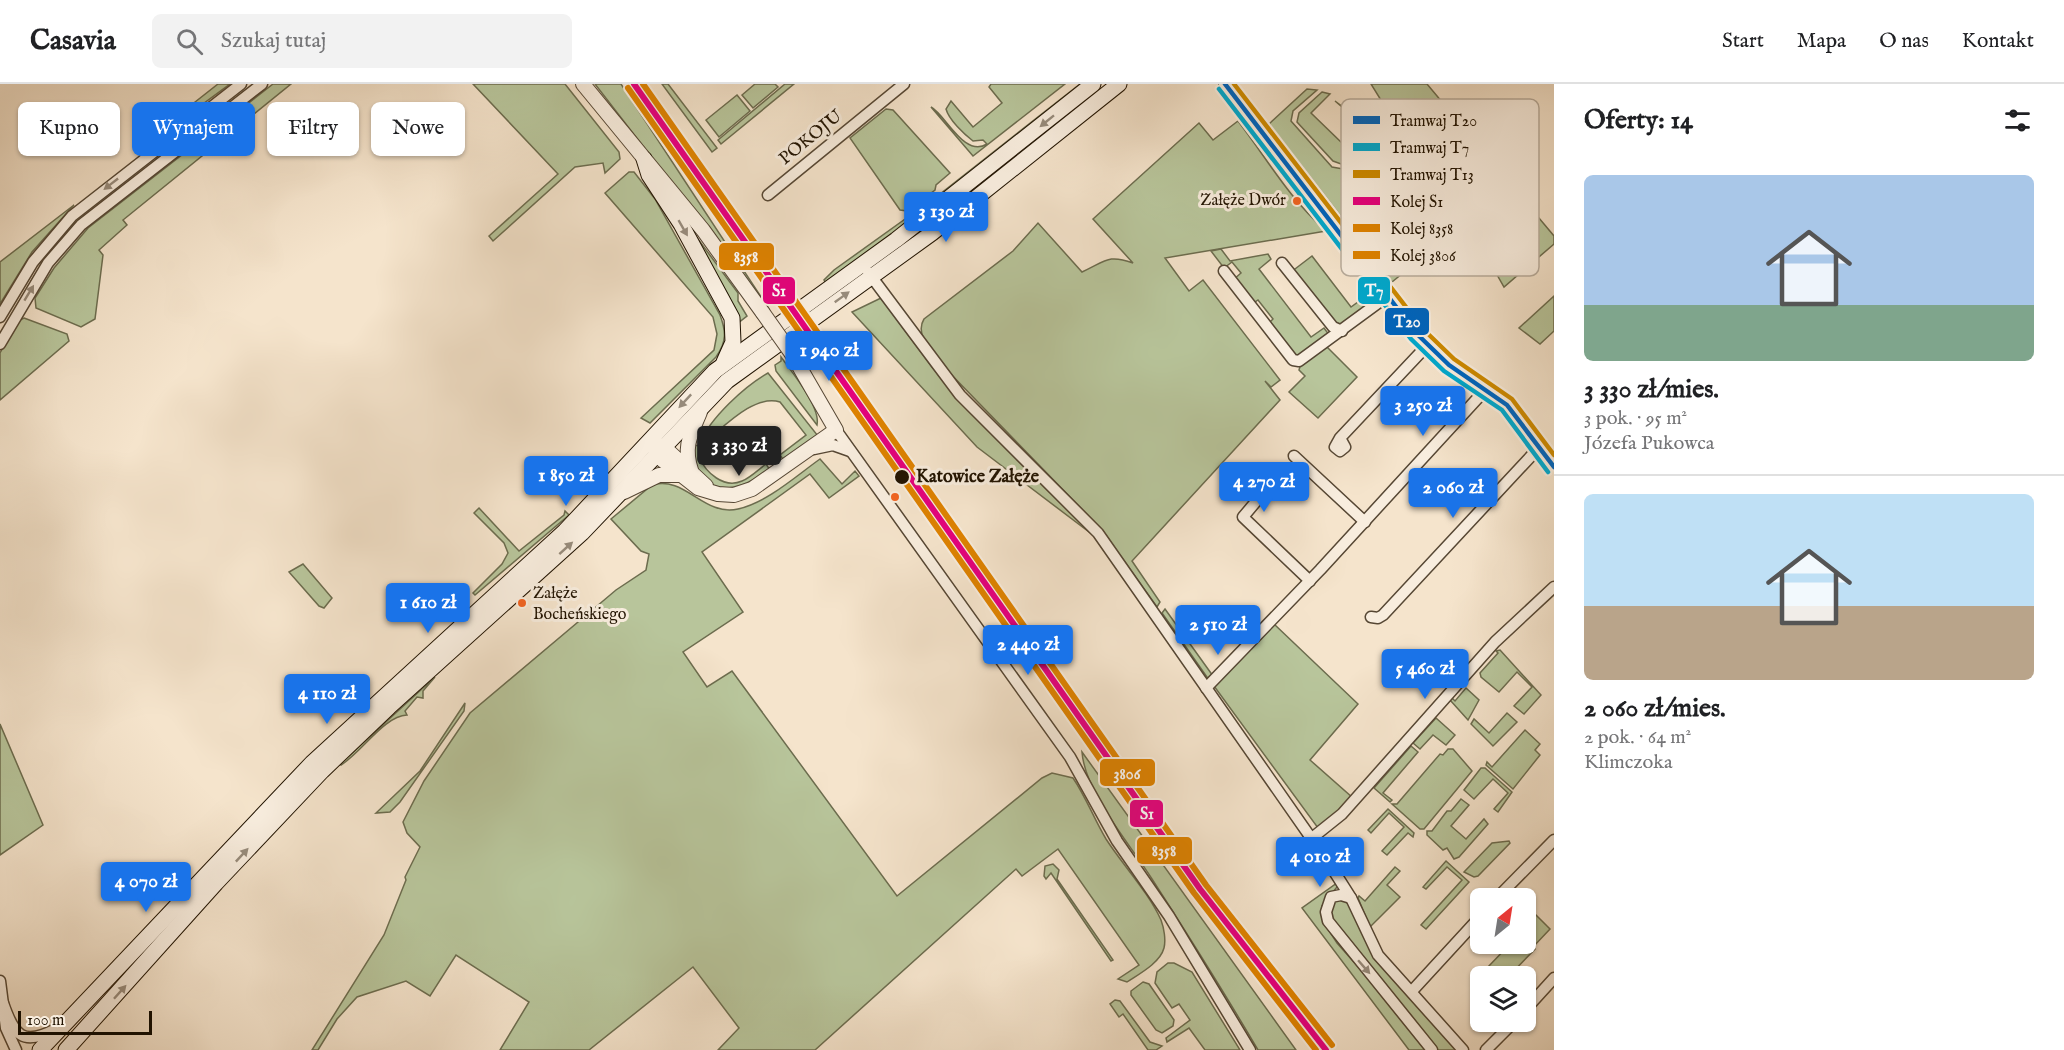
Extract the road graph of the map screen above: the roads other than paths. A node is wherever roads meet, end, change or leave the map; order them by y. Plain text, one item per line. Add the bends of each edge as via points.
1 (241, 84) edge
2 (262, 84) edge
3 (583, 84) edge
4 (904, 84) edge
5 (1093, 84) edge
6 (1119, 84) edge
7 (1226, 84) edge
8 (644, 159) junction
9 (768, 195) dead end
10 (1341, 233) edge
11 (1282, 263) dead end
12 (866, 271) junction
13 (1224, 272) dead end
14 (1374, 276) edge
15 (1389, 295) junction
16 (0, 317) edge
17 (1342, 331) junction
18 (0, 344) edge
19 (1430, 344) junction
20 (723, 364) junction
21 (1487, 388) junction
22 (703, 405) junction
23 (836, 430) junction
24 (1340, 438) dead end
25 (650, 440) junction
26 (1543, 447) junction
27 (661, 452) junction
28 (805, 452) junction
29 (852, 452) junction
30 (1294, 456) dead end
31 (1554, 463) edge
32 (686, 474) junction
33 (1264, 492) dead end
34 (622, 494) junction
35 (1365, 522) junction
36 (1310, 581) junction
37 (1554, 587) edge
38 (1371, 617) dead end
39 (1206, 688) junction
40 (1312, 838) junction
41 (1554, 840) edge
42 (1342, 883) junction
43 (1507, 888) edge
44 (1335, 894) junction
45 (1351, 898) junction
46 (1470, 927) edge
47 (1554, 978) edge
48 (0, 981) edge
49 (1412, 991) junction
50 (1536, 998) edge
51 (3, 1003) junction
52 (61, 1026) junction
53 (1504, 1032) edge
54 (25, 1038) junction
55 (16, 1049) edge
56 (32, 1050) edge
57 (40, 1050) edge
58 (66, 1050) edge
59 (1250, 1050) edge
60 (1432, 1050) edge
61 (1463, 1050) edge
62 (1486, 1050) edge

1 -> 16 street via 72,216 33,262
18 -> 2 street via 48,263 81,225
3 - 8 street
4 - 9 street, POKOJU
5 -> 12 main road
6 - 12 main road via 932,233
7 - 10 street
8 -> 20 main road via 649,175 681,224 732,318 733,342
8 - 23 street, bridge via 703,230 763,313
11 - 17 street via 1333,327
12 - 20 main road
22 -> 12 main road via 740,369
12 - 39 street via 960,395 1098,533
13 - 17 street via 1293,360 1299,361
14 - 15 street
15 - 17 street
15 - 19 street
19 - 21 street
19 - 24 street
20 -> 25 main road
21 - 26 street via 1517,413
21 - 35 street
22 - 27 main road
22 - 32 street via 687,443
23 - 28 street
23 - 29 street
25 - 27 street
25 - 52 main road via 558,538 312,763
26 - 31 street
26 - 38 street via 1383,615
27 - 32 street
27 - 34 main road
28 - 29 street via 827,445
28 - 32 street via 743,493 726,495 698,488
29 - 59 street via 1083,777 1117,841 1169,916
30 - 35 street
32 - 34 street via 659,475
33 - 36 street via 1243,517
58 -> 34 main road via 328,764
35 - 36 street
36 - 39 street
37 - 40 street via 1495,642 1342,814
39 - 40 street
40 - 42 street
41 - 43 street
42 - 44 street
42 - 45 street
44 - 45 street
44 -> 60 street via 1327,905 1328,921
45 - 49 street via 1378,955
46 - 49 street
47 - 50 street
48 - 51 street
49 - 61 street
51 - 54 street via 14,1030
51 - 55 street via 6,1028
52 - 54 street via 45,1035
52 - 57 main road
53 - 62 street
54 - 56 street

